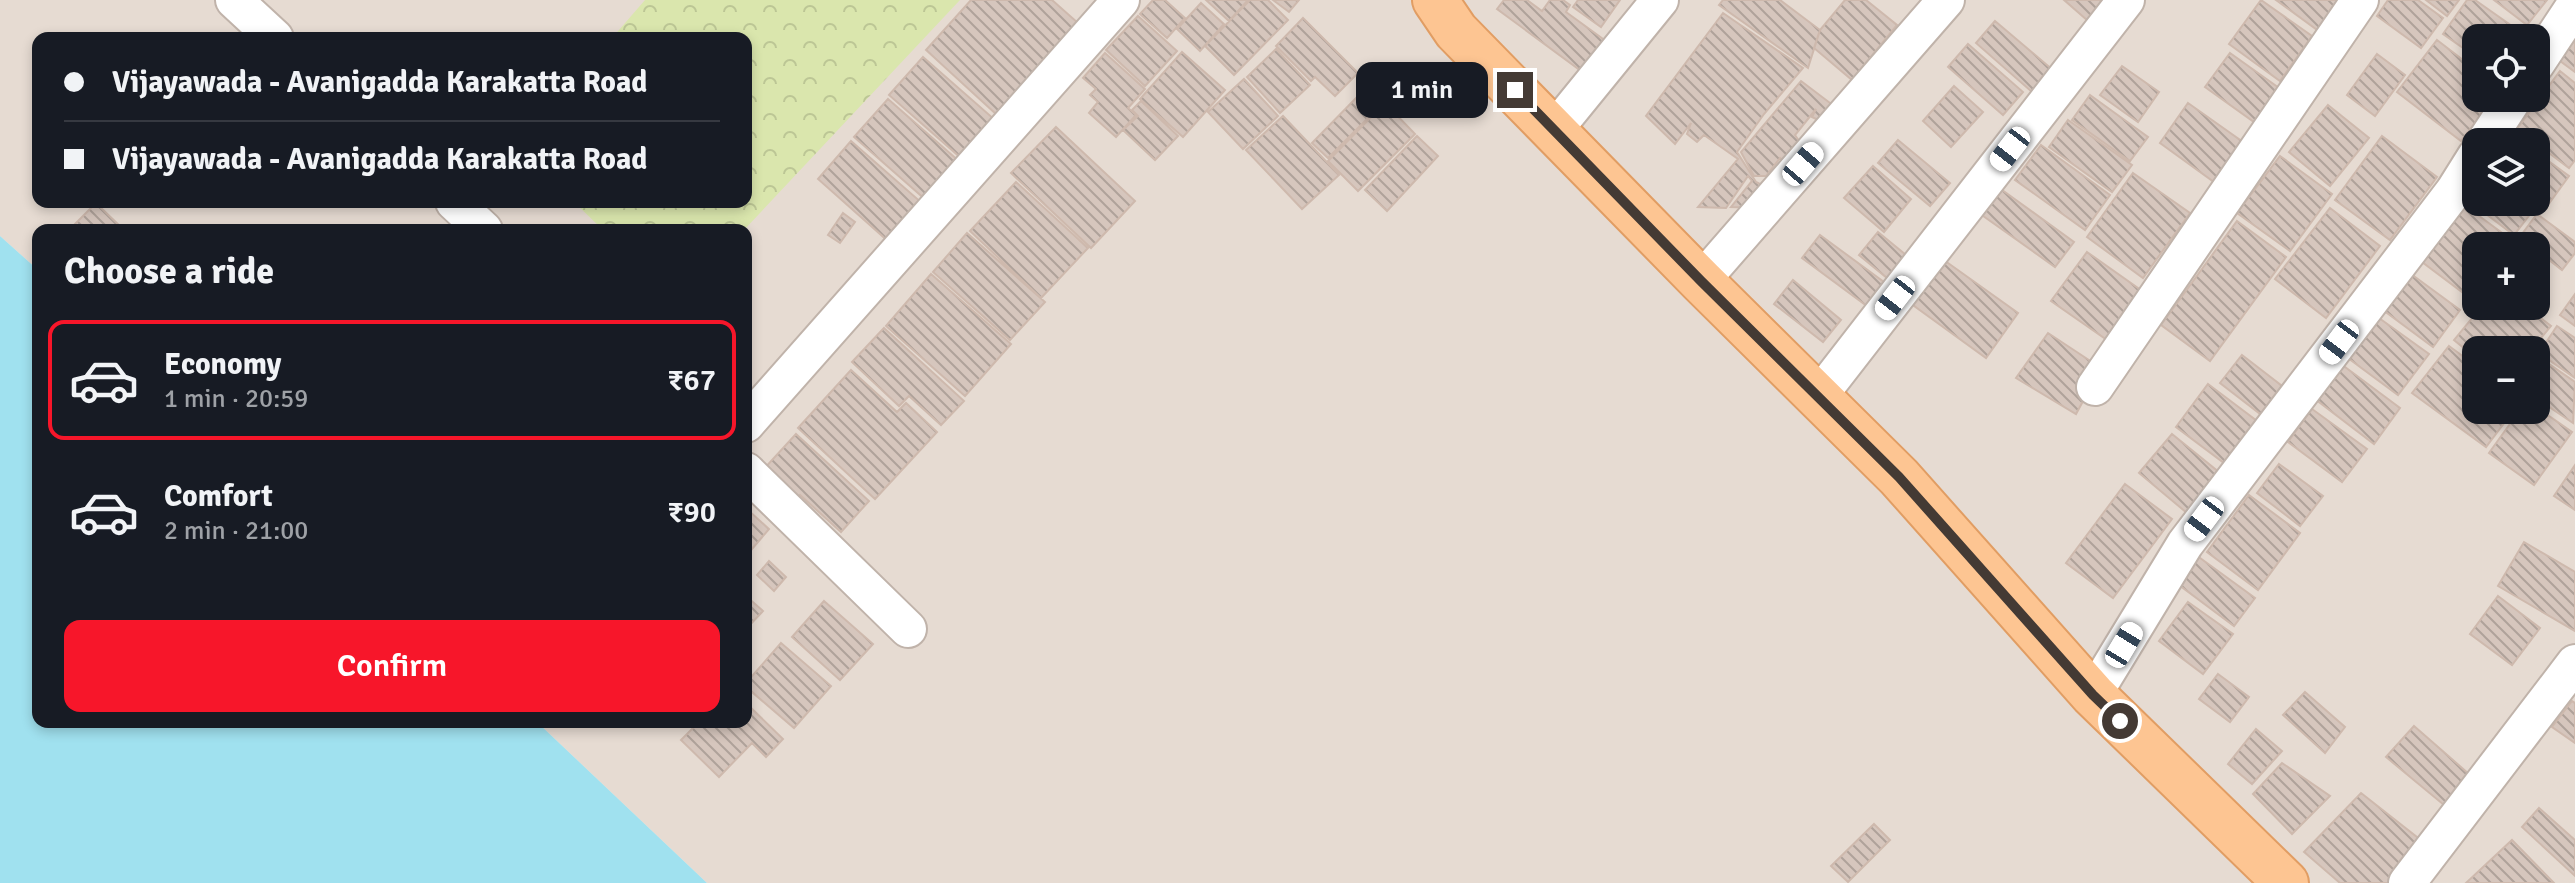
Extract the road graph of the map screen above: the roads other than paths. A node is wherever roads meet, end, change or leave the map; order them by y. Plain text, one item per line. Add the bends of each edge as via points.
1 (234, 0) edge
2 (1121, 0) edge
3 (1435, 0) edge
4 (1660, 0) edge
5 (1946, 0) edge
6 (2126, 0) edge
7 (2360, 0) edge
8 (2575, 5) edge
9 (269, 32) edge
10 (2550, 43) edge
11 (1555, 129) junction
12 (2462, 178) edge
13 (460, 208) edge
14 (478, 224) edge
15 (1701, 281) junction
16 (2095, 387) dead end
17 (1818, 397) junction
18 (752, 417) edge
19 (752, 477) edge
20 (908, 629) dead end
21 (2575, 663) edge
22 (2093, 695) junction
23 (2286, 883) edge
24 (2407, 883) edge

1 - 9 street
2 - 18 street
3 - 11 main road via 1456,31
4 - 11 street
5 - 15 street
6 - 17 street
7 - 16 street
8 - 10 street
11 - 15 main road
12 - 22 street via 2185,544
13 - 14 street
15 - 17 main road
17 - 22 main road via 1899,477
19 - 20 street
21 - 24 street
22 - 23 main road

